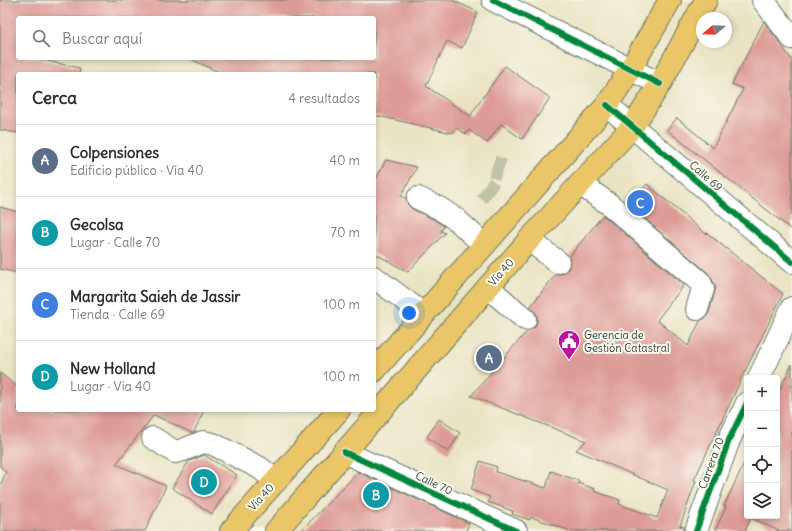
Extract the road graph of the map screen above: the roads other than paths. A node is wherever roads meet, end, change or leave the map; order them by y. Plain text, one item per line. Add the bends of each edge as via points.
1 (493, 0) edge
2 (670, 0) edge
3 (706, 0) edge
4 (763, 0) edge
5 (788, 28) edge
6 (631, 68) junction
7 (660, 84) junction
8 (607, 105) junction
9 (633, 126) junction
10 (580, 184) junction
11 (418, 198) dead end
12 (529, 240) junction
13 (484, 245) junction
14 (558, 262) dead end
15 (792, 262) edge
16 (376, 279) edge
17 (489, 286) junction
18 (792, 308) edge
19 (697, 309) dead end
20 (423, 314) junction
21 (525, 319) dead end
22 (376, 368) edge
23 (760, 375) edge
24 (744, 409) edge
25 (337, 412) edge
26 (153, 438) dead end
27 (344, 452) junction
28 (276, 481) junction
29 (231, 531) edge
30 (276, 531) edge
31 (516, 531) edge
32 (696, 531) edge

1 - 6 street
2 - 6 highway
3 - 7 highway, Vía 40
4 - 5 street
6 - 7 street
6 - 8 highway
7 - 9 highway, Vía 40
8 - 9 street, Calle 69
8 - 13 highway
9 - 10 highway, Vía 40
9 - 15 street, Calle 69
10 - 12 highway, Vía 40
10 - 19 street via 609,204 700,282 703,289
11 - 13 street via 457,220
12 - 14 street
12 - 17 highway, Vía 40
13 - 20 highway
16 - 20 street
17 - 21 street
17 - 27 highway, Vía 40
18 - 23 street
20 - 22 highway
24 - 32 street, Carrera 70 via 729,440
25 - 28 highway, Vía 40
26 - 28 street via 174,452 203,442 213,444 260,468
27 - 30 highway, Vía 40
27 - 31 street, Calle 70
28 - 29 highway, Vía 40

